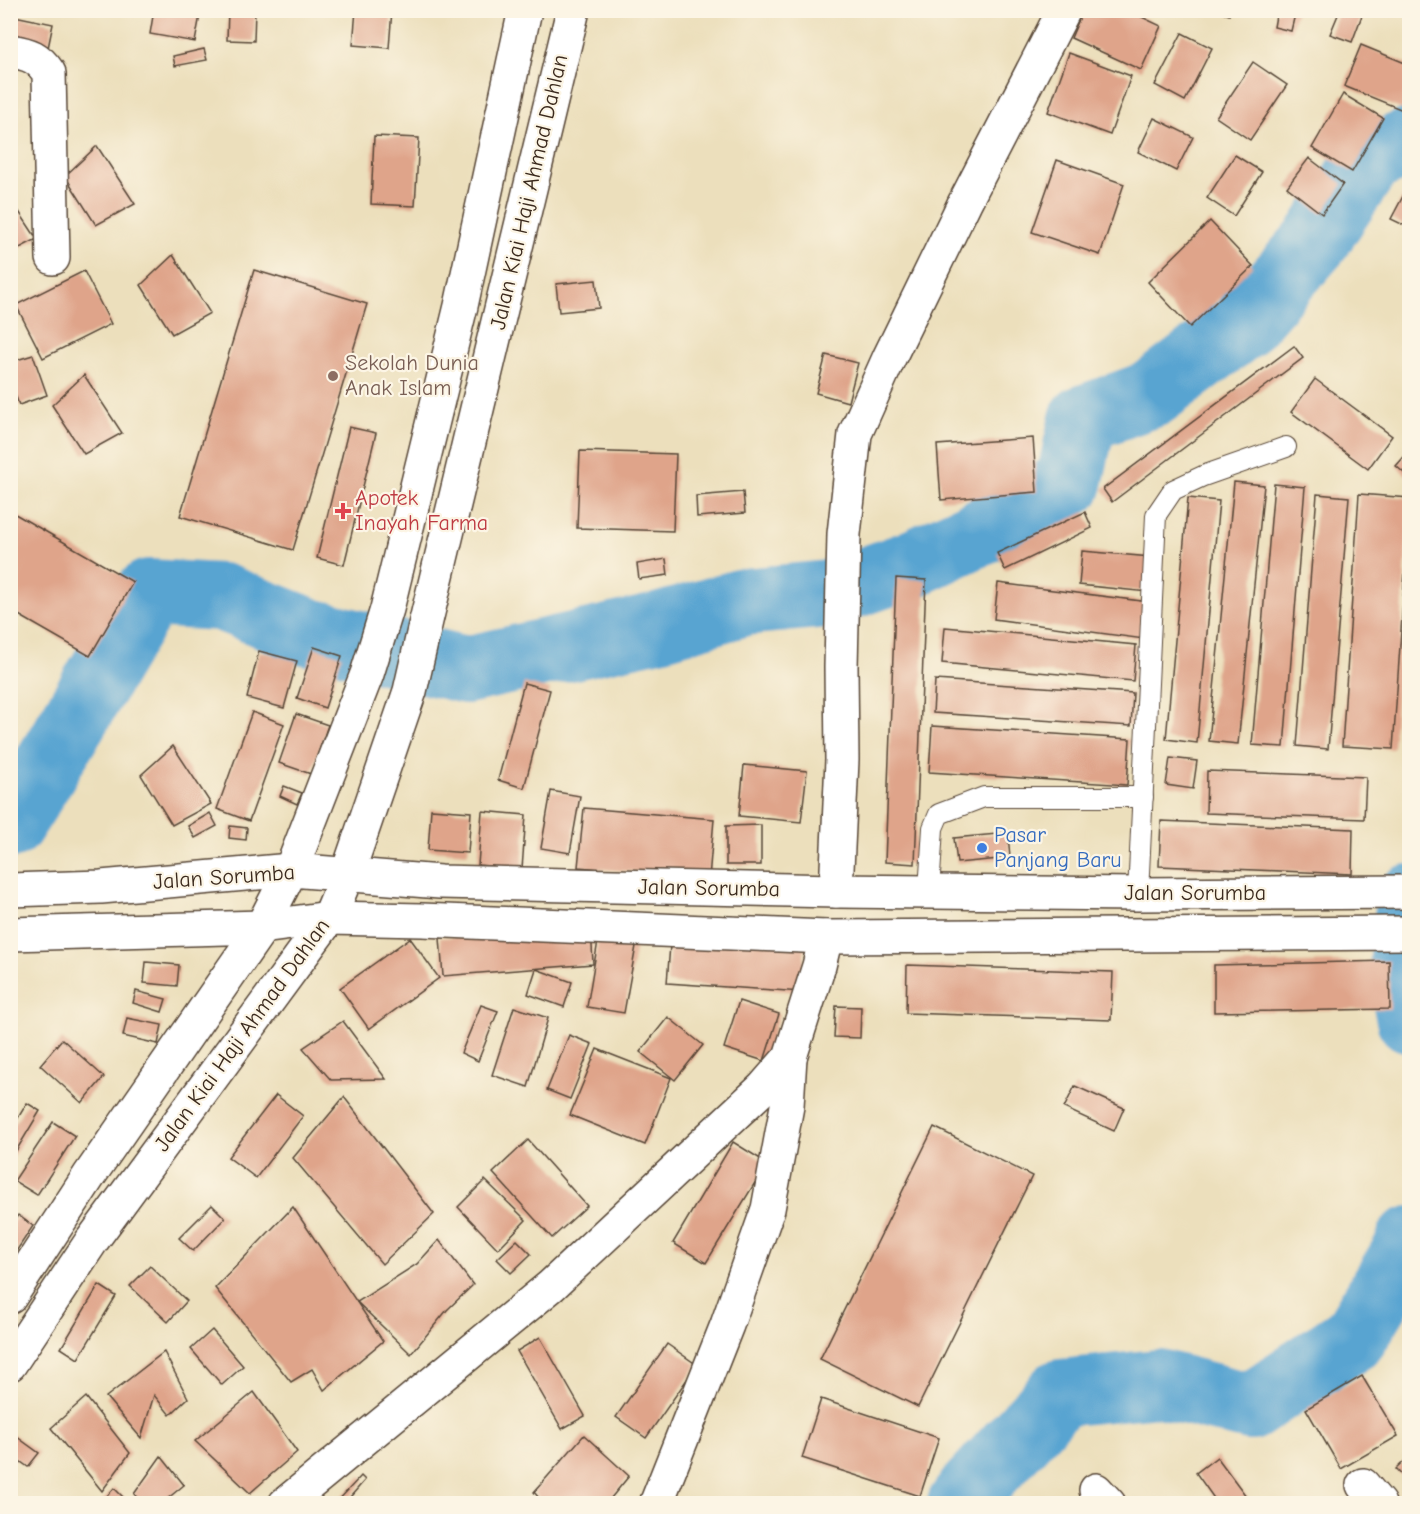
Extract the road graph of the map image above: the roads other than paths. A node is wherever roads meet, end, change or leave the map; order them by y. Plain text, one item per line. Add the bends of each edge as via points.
1 (525, 10) edge
2 (573, 10) edge
3 (1064, 10) edge
4 (10, 51) edge
5 (53, 258) dead end
6 (1286, 447) dead end
7 (1143, 797) junction
8 (291, 870) junction
9 (347, 875) junction
10 (12, 890) edge
11 (836, 891) junction
12 (929, 891) junction
13 (1410, 892) edge
14 (1103, 893) junction
15 (1138, 894) junction
16 (329, 918) junction
17 (262, 927) junction
18 (1410, 933) edge
19 (13, 934) edge
20 (826, 936) junction
21 (1102, 936) junction
22 (790, 1056) junction
23 (10, 1297) edge
24 (10, 1364) edge
25 (285, 1503) edge
26 (656, 1503) edge

1 - 8 street, Jalan Kiai Haji Ahmad Dahlan via 461,306 387,609 367,674
2 - 9 street, Jalan Kiai Haji Ahmad Dahlan via 410,691
3 - 11 street via 960,213 855,434 844,534 842,760
4 - 5 street via 25,53 41,62 49,73
6 - 7 lane via 1173,490 1156,515
7 - 12 lane via 984,796 939,814 933,828
7 - 15 lane
8 - 9 street, Jalan Sorumba
8 - 10 street, Jalan Sorumba via 100,887
8 - 17 street, Jalan Kiai Haji Ahmad Dahlan
9 - 11 street, Jalan Sorumba via 440,882
9 - 16 street, Jalan Kiai Haji Ahmad Dahlan
11 - 12 street, Jalan Sorumba
12 - 14 street, Jalan Sorumba
13 - 15 street, Jalan Sorumba
14 - 15 street, Jalan Sorumba
14 - 21 street
16 - 17 street
16 - 20 street
16 - 24 street, Jalan Kiai Haji Ahmad Dahlan via 91,1242
17 - 19 street
17 - 23 street, Jalan Kiai Haji Ahmad Dahlan
18 - 21 street
20 - 21 street
20 - 22 street
22 - 25 street via 763,1088 550,1286
22 - 26 street via 787,1106 768,1209

